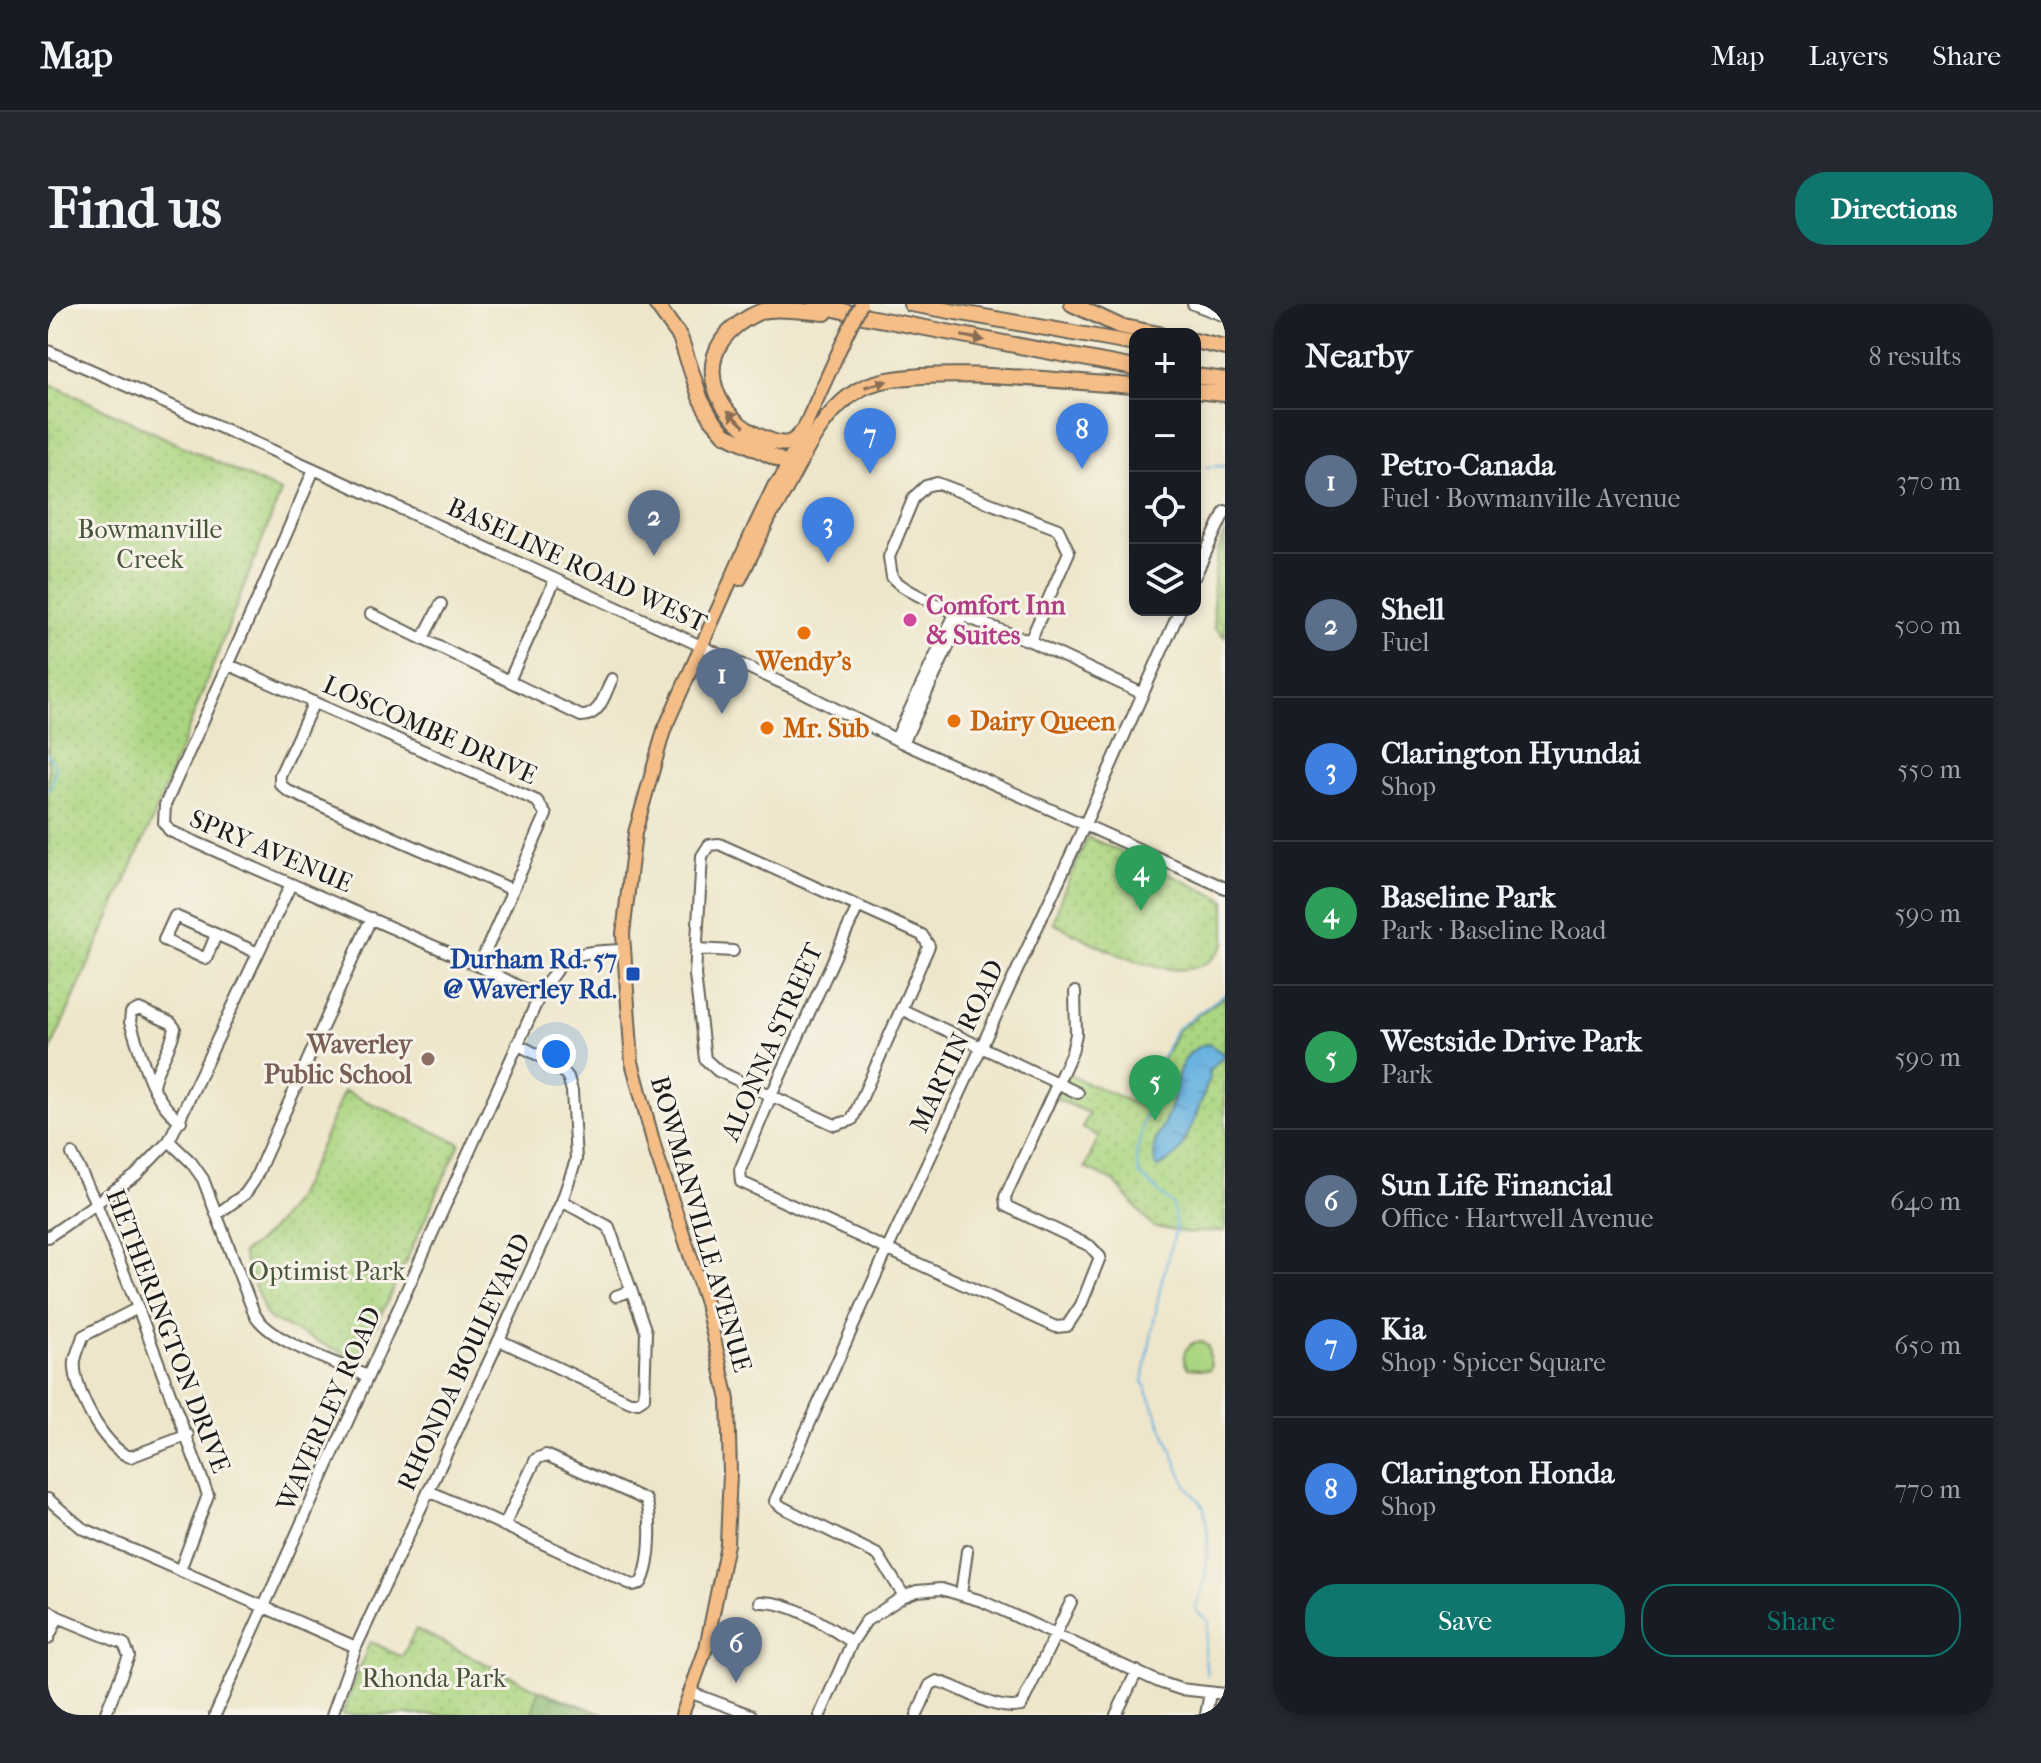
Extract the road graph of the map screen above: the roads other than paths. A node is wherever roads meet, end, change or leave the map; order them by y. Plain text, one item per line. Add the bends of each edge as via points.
1 (656, 304) edge
2 (815, 304) edge
3 (911, 304) edge
4 (1072, 304) edge
5 (1193, 304) edge
6 (862, 310) edge
7 (1225, 316) edge
8 (1129, 328) edge
9 (1201, 342) edge
10 (1129, 343) edge
11 (1225, 348) edge
12 (48, 351) edge
13 (1201, 352) edge
14 (1225, 355) edge
15 (1129, 367) edge
16 (1201, 377) edge
17 (1225, 380) edge
18 (1129, 386) edge
19 (1201, 392) edge
20 (1225, 394) edge
21 (802, 432) junction
22 (788, 464) junction
23 (314, 469) junction
24 (781, 479) junction
25 (776, 506) junction
26 (1225, 511) edge
27 (1201, 563) edge
28 (555, 580) junction
29 (441, 604) dead end
30 (371, 614) dead end
31 (960, 614) junction
32 (1177, 616) edge
33 (423, 638) junction
34 (1030, 641) junction
35 (704, 648) junction
36 (227, 664) junction
37 (612, 679) dead end
38 (509, 681) junction
39 (1141, 693) junction
40 (314, 702) junction
41 (899, 741) junction
42 (1085, 824) junction
43 (291, 884) junction
44 (1225, 888) edge
45 (513, 890) junction
46 (858, 906) junction
47 (371, 918) junction
48 (216, 935) junction
49 (697, 949) junction
50 (622, 950) junction
51 (733, 951) dead end
52 (258, 953) junction
53 (479, 966) junction
54 (1075, 992) dead end
55 (539, 997) junction
56 (903, 1010) junction
57 (517, 1044) junction
58 (981, 1048) junction
59 (1058, 1084) junction
60 (153, 1085) junction
61 (1078, 1093) dead end
62 (771, 1096) junction
63 (181, 1121) junction
64 (169, 1141) junction
65 (72, 1154) dead end
66 (562, 1201) junction
67 (96, 1203) junction
68 (217, 1214) junction
69 (48, 1237) edge
70 (888, 1248) junction
71 (630, 1291) junction
72 (616, 1296) dead end
73 (138, 1308) junction
74 (499, 1340) junction
75 (367, 1376) junction
76 (188, 1435) junction
77 (429, 1491) junction
78 (48, 1499) edge
79 (504, 1526) junction
80 (967, 1551) dead end
81 (180, 1570) junction
82 (961, 1594) junction
83 (904, 1596) junction
84 (760, 1602) dead end
85 (1071, 1602) dead end
86 (263, 1607) junction
87 (48, 1610) edge
88 (58, 1617) junction
89 (1055, 1634) junction
90 (48, 1639) edge
91 (852, 1642) junction
92 (356, 1647) junction
93 (1137, 1671) junction
94 (692, 1693) junction
95 (1210, 1693) junction
96 (1225, 1694) edge
97 (105, 1715) edge
98 (215, 1715) edge
99 (332, 1715) edge
100 (682, 1715) edge
101 (751, 1715) edge
102 (820, 1715) edge
103 (917, 1715) edge
104 (1116, 1715) edge
105 (1206, 1715) edge

1 - 22 highway via 680,337 711,418 725,434
2 - 6 highway
3 - 10 highway
4 - 8 highway
5 - 7 street
6 -> 15 highway
6 - 21 main road, BOWMANVILLE AVENUE, bridge
21 -> 6 highway via 785,444 755,435 734,421 721,405 714,383 717,349 745,318 767,310
9 - 11 highway
12 - 23 street, BASELINE ROAD WEST
13 - 14 highway
16 - 17 highway
25 -> 18 highway via 832,413 862,388 930,377
19 - 20 highway
21 - 22 main road, BOWMANVILLE AVENUE
22 - 24 main road, BOWMANVILLE AVENUE
23 - 28 street, BASELINE ROAD WEST
23 - 36 street, SPRY AVENUE
24 - 25 main road, BOWMANVILLE AVENUE
24 - 35 main road, BOWMANVILLE AVENUE
25 - 35 main road, BOWMANVILLE AVENUE
26 - 27 street
28 - 35 street, BASELINE ROAD WEST
28 - 38 street
29 - 33 street
30 - 33 street
31 - 34 street
31 - 34 street via 896,583 890,568 889,557 914,497 937,483 1058,529 1069,552
31 - 41 street
32 - 39 street, MARTIN ROAD
33 - 38 street
34 - 39 street
35 - 41 street, BASELINE ROAD WEST
35 - 50 main road, BOWMANVILLE AVENUE via 672,732 662,743 635,833
36 - 40 street, LOSCOMBE DRIVE
36 - 43 street, SPRY AVENUE via 165,805 164,823 170,831
37 - 38 street via 589,716
39 - 42 street, MARTIN ROAD
40 - 45 street, LOSCOMBE DRIVE via 537,801 546,815
40 - 45 street via 280,784
41 - 42 street, BASELINE ROAD WEST
42 - 44 street, BASELINE ROAD WEST
42 - 58 street, MARTIN ROAD
43 - 47 street, SPRY AVENUE
43 - 52 street
45 - 53 street, LOSCOMBE DRIVE
46 - 49 street via 719,844 709,845 702,856
46 - 56 street via 922,935 929,946
46 - 62 street, ALONNA STREET
47 - 53 street, SPRY AVENUE
47 - 68 street via 254,1181
48 - 48 street via 175,916 164,940 206,959
48 - 52 street
49 - 51 street
49 - 62 street via 705,1059 718,1071
50 - 55 street, WAVERLEY ROAD via 584,951 565,961 552,972
50 - 94 main road, BOWMANVILLE AVENUE via 632,1062 706,1303 728,1400 727,1544
52 - 63 street
53 - 55 street, SPRY AVENUE
54 - 59 street via 1076,1034
55 - 57 street, WAVERLEY ROAD
56 - 58 street
56 - 62 street via 852,1120 835,1125
57 - 66 street, RHONDA BOULEVARD via 557,1065 568,1077 576,1160
57 - 75 street, WAVERLEY ROAD
58 - 59 street
58 - 70 street, MARTIN ROAD
59 - 61 street
59 - 70 street via 1005,1197 1006,1206 1090,1246 1100,1257 1067,1326 1056,1327
60 - 60 street via 175,1028 139,1009 131,1013 130,1022
60 - 63 street via 170,1114
62 - 70 street, ALONNA STREET via 740,1170 741,1182
63 - 64 street
64 - 67 street via 136,1175
64 - 68 street via 203,1179
65 - 67 street, HETHERINGTON DRIVE
66 - 71 street via 609,1227
66 - 74 street, RHONDA BOULEVARD
67 - 69 street
67 - 73 street, HETHERINGTON DRIVE
68 - 75 street via 263,1326
70 - 83 street, MARTIN ROAD via 775,1501 878,1555
71 - 72 street
71 - 74 street via 646,1332 646,1385 638,1402
73 - 76 street, HETHERINGTON DRIVE
73 - 76 street via 83,1336 76,1373 95,1426 130,1457
74 - 77 street, RHONDA BOULEVARD
75 - 86 street, WAVERLEY ROAD
76 - 81 street, HETHERINGTON DRIVE via 208,1495
77 - 79 street
77 - 92 street, RHONDA BOULEVARD
78 - 81 street via 82,1528
79 - 79 street via 633,1585 647,1574 646,1500 546,1455 536,1459
80 - 82 street
81 - 86 street
82 - 83 street via 941,1589
82 - 89 street
83 - 91 street via 866,1621
84 - 91 street via 777,1601
85 - 89 street
86 - 92 street
86 - 98 street, WAVERLEY ROAD
87 - 88 street
88 - 90 street
88 - 97 street via 124,1644 129,1656
89 - 93 street
89 - 103 street via 1021,1706 1007,1709 937,1681 930,1685
91 - 102 street
92 - 99 street, RHONDA BOULEVARD
93 - 95 street via 1169,1686
93 - 104 street
94 - 100 main road, BOWMANVILLE AVENUE
94 - 101 street
95 - 96 street
95 - 105 street

